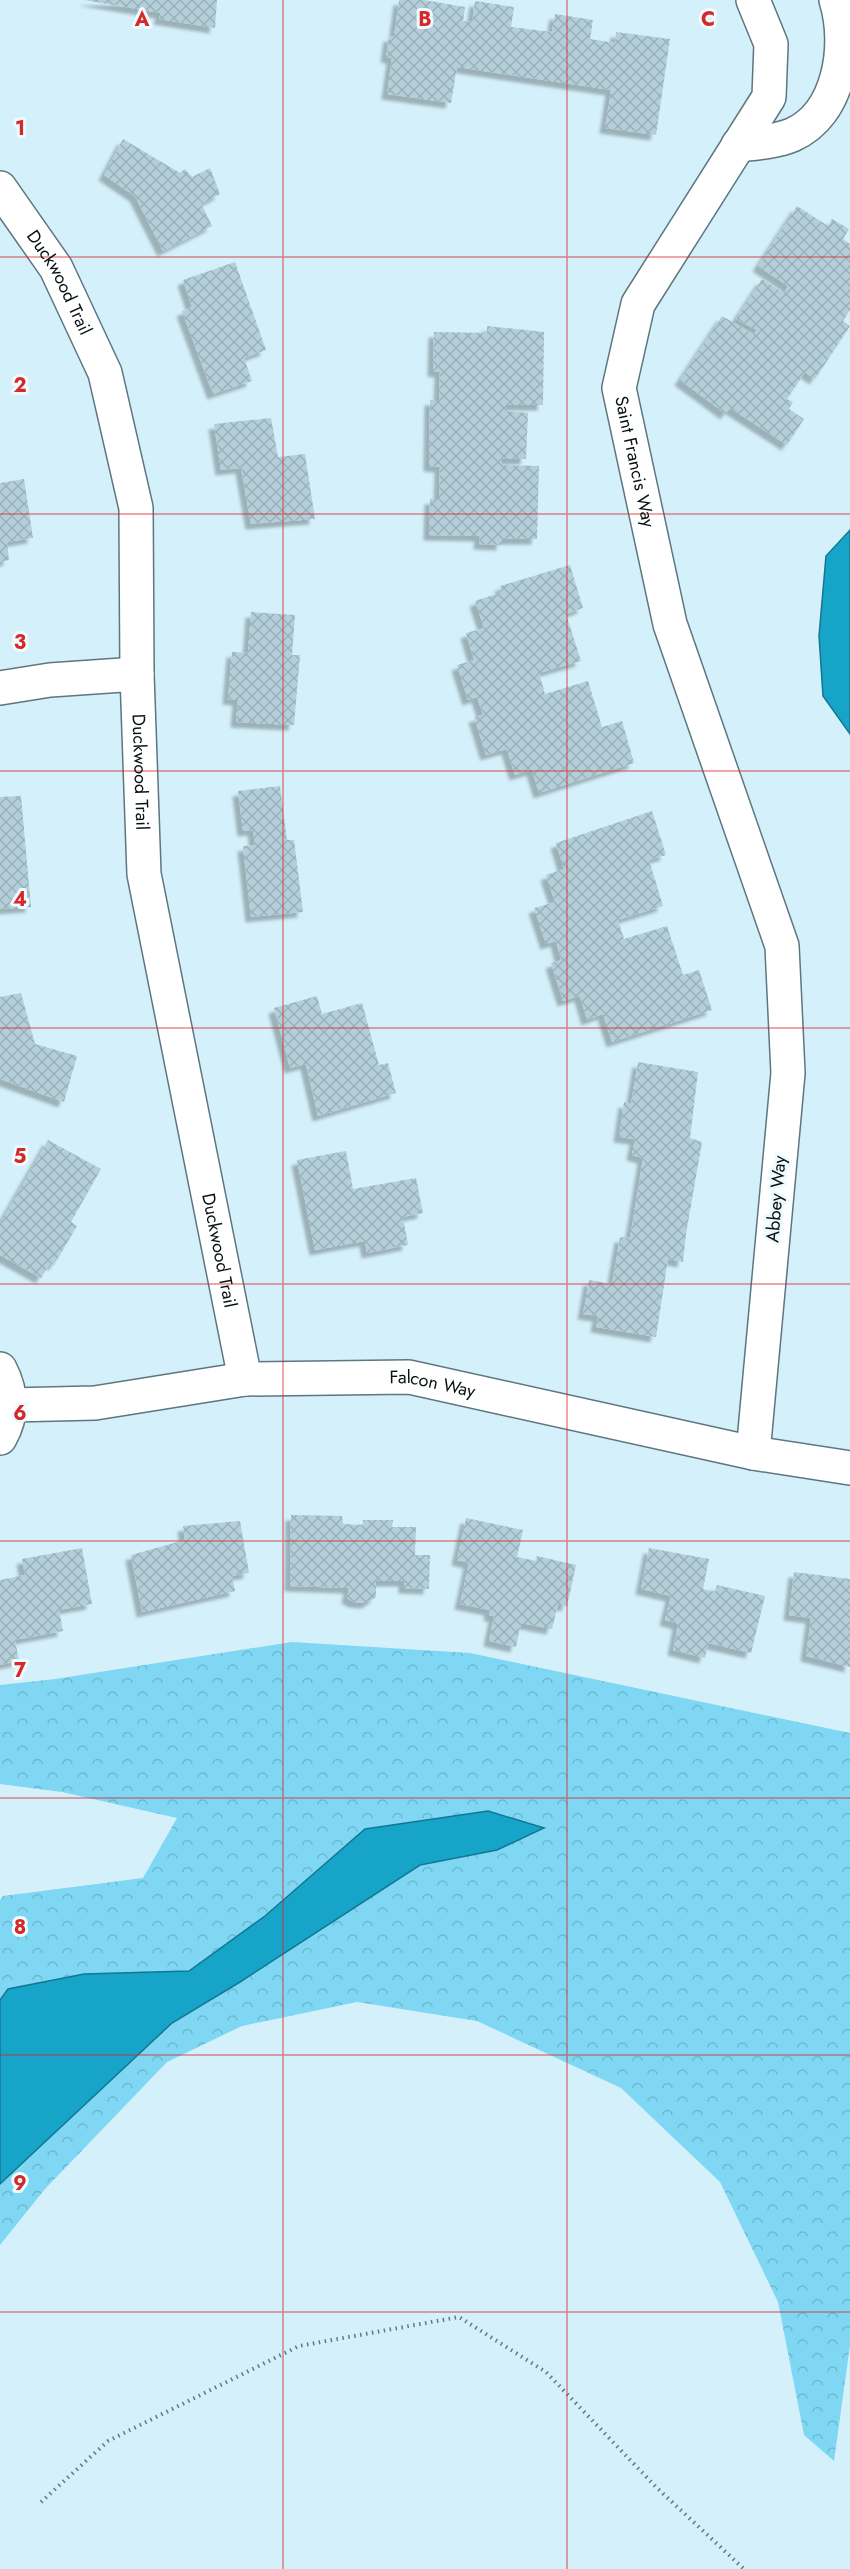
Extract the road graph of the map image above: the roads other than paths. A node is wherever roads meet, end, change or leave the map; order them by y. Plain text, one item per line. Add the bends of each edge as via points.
1 (753, 0) edge
2 (836, 0) edge
3 (738, 145) junction
4 (0, 188) edge
5 (137, 674) junction
6 (0, 688) edge
7 (782, 946) joint
8 (0, 1369) edge
9 (245, 1379) junction
10 (10, 1405) junction
11 (0, 1438) edge
12 (753, 1453) junction
13 (850, 1468) edge

1 - 3 street, Saint Francis Way via 771,44 769,97
2 - 3 street via 847,38 841,80 832,98 809,126 792,135
3 - 7 street, Saint Francis Way via 638,304 619,388 670,624
4 - 5 street, Duckwood Trail via 56,268 105,373 136,508
5 - 6 street
5 - 9 street, Duckwood Trail via 144,874
7 - 12 street, Abbey Way via 788,1073
8 - 10 street
9 - 10 street, Falcon Way via 95,1404
9 - 12 street, Falcon Way via 409,1377
10 - 11 street via 7,1426
12 - 13 street, Falcon Way

